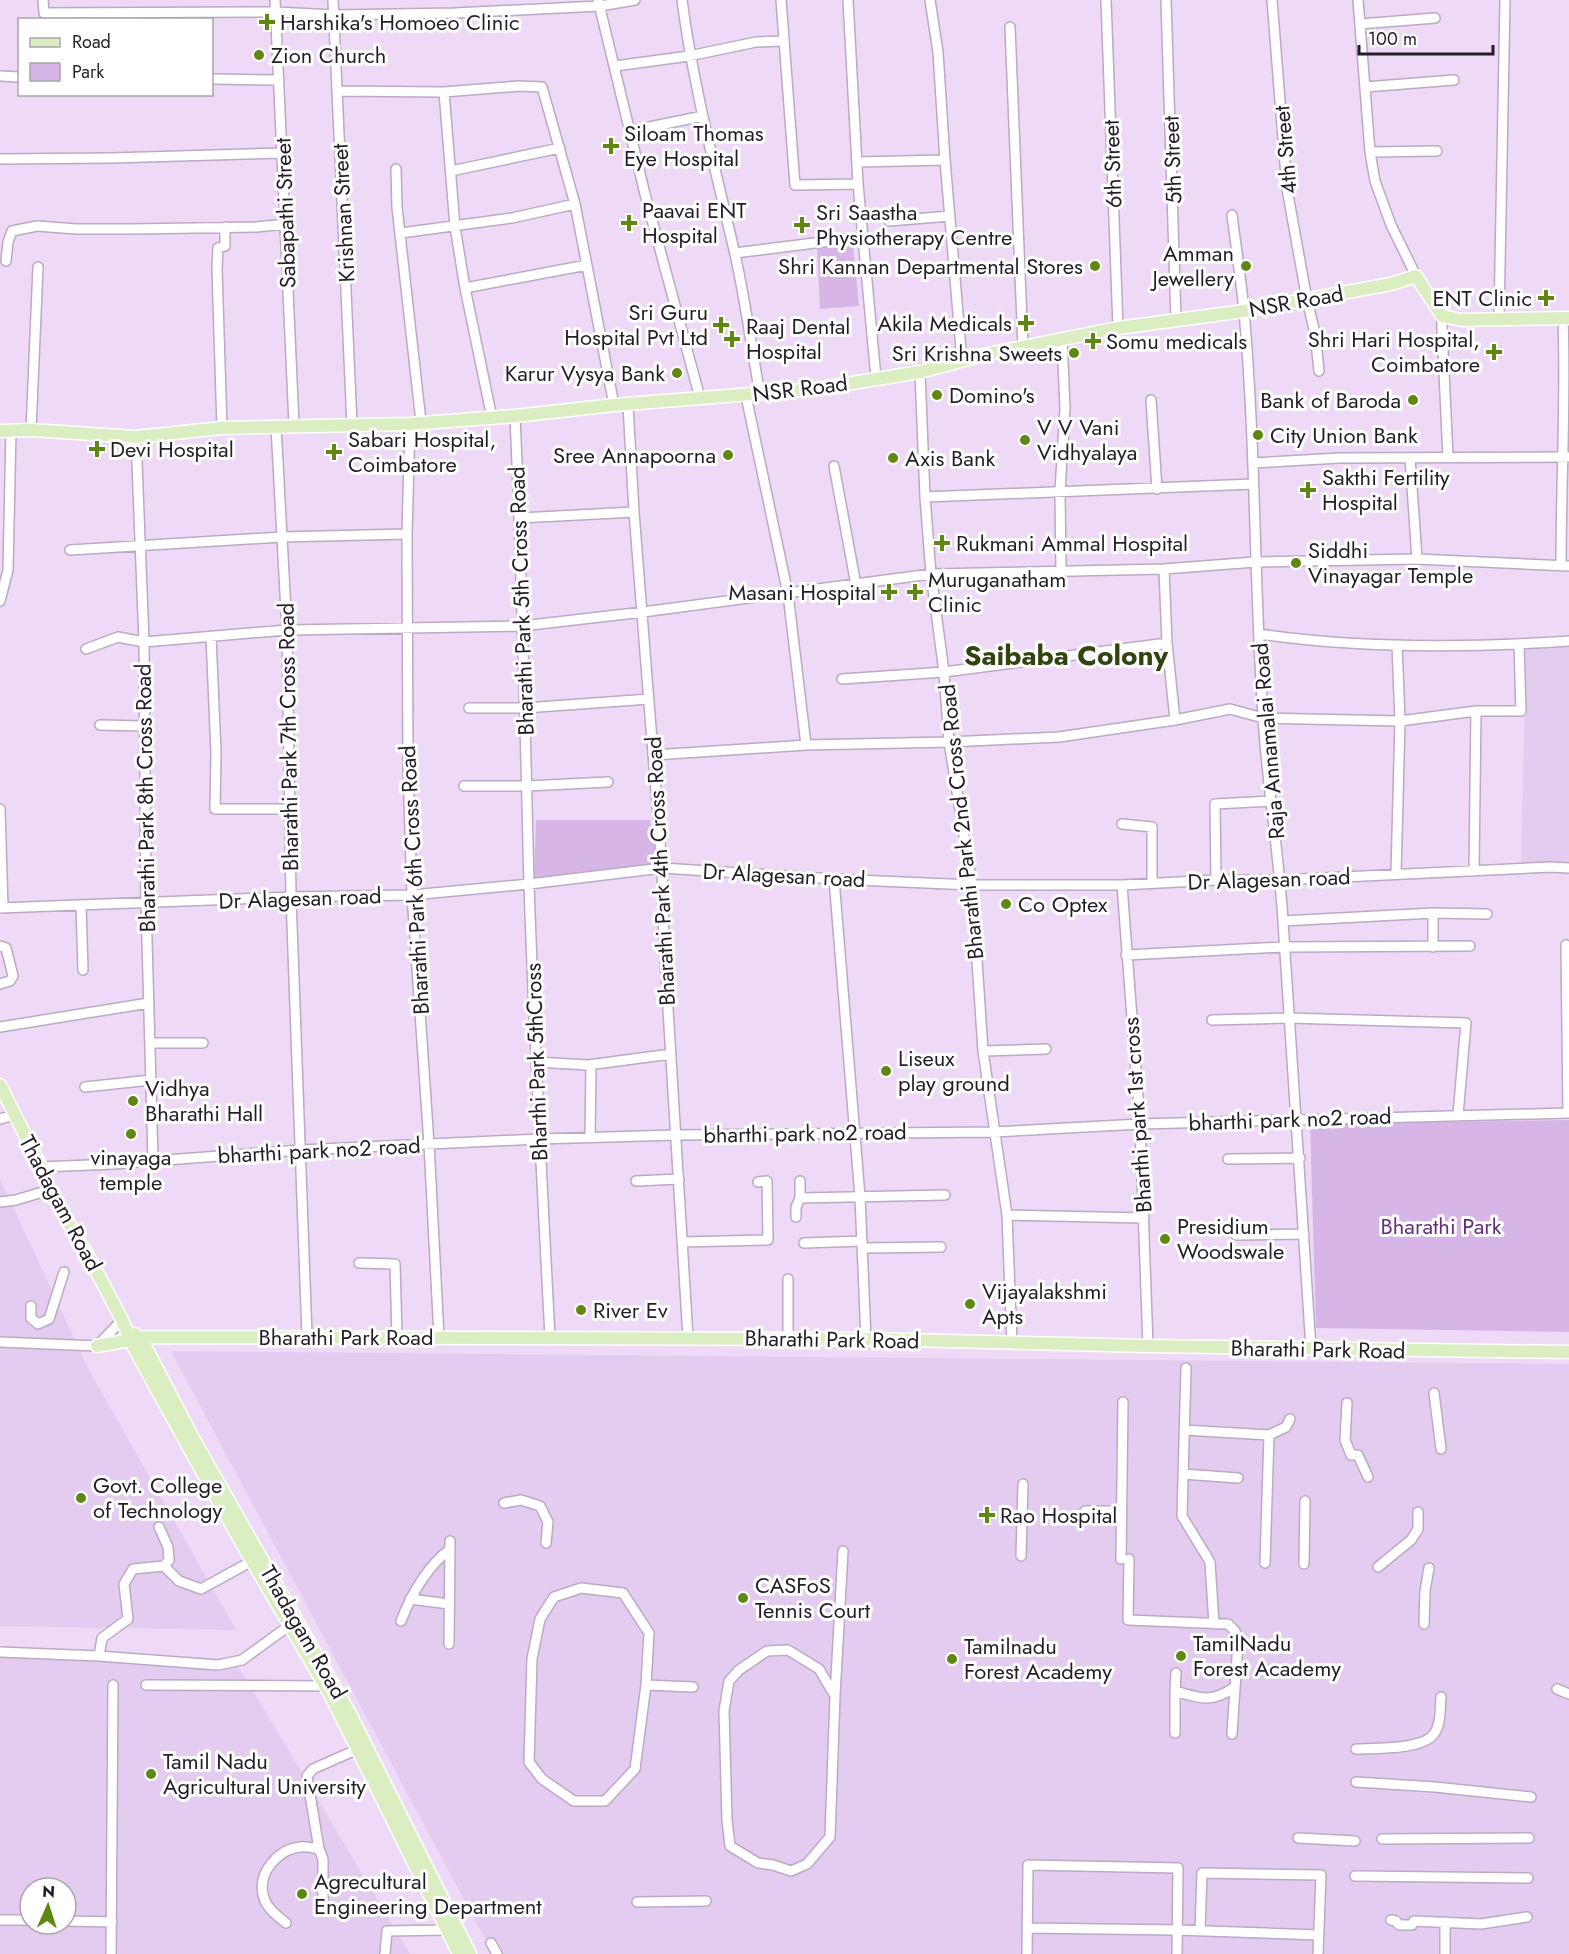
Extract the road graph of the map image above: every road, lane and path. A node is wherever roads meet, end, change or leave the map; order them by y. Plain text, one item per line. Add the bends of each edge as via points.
1 (43, 0) edge
2 (275, 0) edge
3 (333, 0) edge
4 (635, 0) edge
5 (681, 0) edge
6 (781, 0) edge
7 (848, 0) edge
8 (930, 0) edge
9 (1106, 0) edge
10 (1166, 0) edge
11 (1272, 0) edge
12 (1358, 0) edge
13 (1505, 0) edge
14 (599, 3) edge
15 (276, 12) junction
16 (334, 15) junction
17 (1435, 18) dead end
18 (1360, 24) junction
19 (1010, 27) dead end
20 (783, 41) junction
21 (690, 55) junction
22 (615, 66) junction
23 (0, 76) edge
24 (18, 77) edge
25 (213, 79) edge
26 (279, 80) junction
27 (1454, 80) dead end
28 (1365, 87) junction
29 (337, 91) junction
30 (444, 92) junction
31 (703, 116) junction
32 (630, 131) junction
33 (560, 148) junction
34 (1437, 151) dead end
35 (1370, 152) junction
36 (283, 153) junction
37 (0, 159) edge
38 (945, 160) junction
39 (857, 162) junction
40 (396, 170) dead end
41 (451, 171) junction
42 (858, 184) junction
43 (575, 204) junction
44 (1232, 215) dead end
45 (950, 216) junction
46 (889, 221) dead end
47 (286, 224) junction
48 (455, 227) junction
49 (225, 228) junction
50 (400, 233) junction
51 (862, 237) junction
52 (735, 253) junction
53 (6, 261) dead end
54 (587, 266) junction
55 (38, 267) dead end
56 (1416, 276) junction
57 (465, 288) junction
58 (1307, 300) junction
59 (1244, 311) junction
60 (1442, 316) junction
61 (1499, 318) junction
62 (1566, 318) edge
63 (1176, 320) junction
64 (1118, 328) junction
65 (1062, 339) junction
66 (1023, 347) junction
67 (962, 361) junction
68 (1319, 371) dead end
69 (920, 372) junction
70 (876, 378) junction
71 (760, 394) junction
72 (746, 396) junction
73 (700, 398) junction
74 (1151, 400) dead end
75 (614, 405) junction
76 (628, 405) junction
77 (515, 416) junction
78 (492, 418) junction
79 (415, 423) junction
80 (352, 425) junction
81 (276, 426) junction
82 (294, 426) junction
83 (222, 428) junction
84 (31, 430) junction
85 (6, 431) edge
86 (136, 437) junction
87 (1565, 457) edge
88 (1410, 458) junction
89 (1448, 458) junction
90 (1253, 463) junction
91 (834, 466) dead end
92 (1254, 484) junction
93 (1156, 489) junction
94 (1060, 491) junction
95 (925, 497) junction
96 (634, 512) junction
97 (520, 518) junction
98 (408, 534) junction
99 (282, 537) junction
100 (141, 545) junction
101 (70, 550) dead end
102 (1417, 560) junction
103 (1255, 562) junction
104 (1565, 566) edge
105 (1164, 569) junction
106 (1061, 570) junction
107 (931, 574) junction
108 (856, 585) junction
109 (788, 594) junction
110 (0, 601) edge
111 (643, 612) junction
112 (408, 626) junction
113 (522, 626) junction
114 (287, 630) junction
115 (1259, 634) junction
116 (211, 636) junction
117 (1569, 641) edge
118 (144, 642) junction
119 (1167, 644) junction
120 (1520, 644) junction
121 (1397, 645) junction
122 (86, 649) dead end
123 (944, 672) junction
124 (842, 679) dead end
125 (649, 699) junction
126 (469, 708) dead end
127 (525, 708) junction
128 (1476, 711) junction
129 (1263, 718) junction
130 (1175, 720) junction
131 (1400, 721) junction
132 (100, 725) dead end
133 (144, 726) junction
134 (949, 742) junction
135 (806, 745) junction
136 (654, 755) junction
137 (608, 782) dead end
138 (464, 786) dead end
139 (527, 786) junction
140 (1272, 801) junction
141 (0, 809) edge
142 (290, 809) junction
143 (1122, 824) dead end
144 (662, 868) junction
145 (1569, 868) edge
146 (1474, 871) junction
147 (1396, 874) junction
148 (834, 879) junction
149 (1216, 880) junction
150 (1280, 880) junction
151 (1152, 883) junction
152 (529, 884) junction
153 (972, 885) junction
154 (1122, 885) junction
155 (412, 895) junction
156 (291, 897) junction
157 (146, 903) junction
158 (81, 905) junction
159 (2, 908) edge
160 (1433, 914) junction
161 (1487, 914) dead end
162 (1283, 921) junction
163 (1566, 945) dead end
164 (0, 946) edge
165 (1433, 946) junction
166 (1470, 946) dead end
167 (1284, 947) junction
168 (1126, 955) junction
169 (83, 970) dead end
170 (0, 984) edge
171 (149, 1003) junction
172 (1288, 1018) junction
173 (1212, 1020) dead end
174 (0, 1027) edge
175 (150, 1043) junction
176 (203, 1043) dead end
177 (1046, 1050) dead end
178 (983, 1051) junction
179 (671, 1054) junction
180 (536, 1062) junction
181 (591, 1065) junction
182 (151, 1080) junction
183 (0, 1085) edge
184 (85, 1087) dead end
185 (1569, 1113) edge
186 (1458, 1115) junction
187 (15, 1116) junction
188 (0, 1119) edge
189 (1296, 1119) junction
190 (1140, 1124) junction
191 (855, 1132) junction
192 (993, 1132) junction
193 (676, 1135) junction
194 (590, 1137) junction
195 (539, 1139) junction
196 (429, 1144) junction
197 (301, 1150) junction
198 (1300, 1158) junction
199 (1228, 1159) dead end
200 (153, 1160) junction
201 (41, 1167) junction
202 (679, 1179) junction
203 (636, 1181) dead end
204 (800, 1181) dead end
205 (758, 1182) dead end
206 (49, 1190) junction
207 (945, 1195) dead end
208 (860, 1197) junction
209 (800, 1198) junction
210 (0, 1202) edge
211 (1006, 1215) junction
212 (796, 1217) dead end
213 (1144, 1218) junction
214 (1304, 1234) junction
215 (1236, 1235) dead end
216 (683, 1242) junction
217 (804, 1243) dead end
218 (863, 1244) junction
219 (941, 1247) dead end
220 (359, 1263) dead end
221 (64, 1272) dead end
222 (788, 1279) dead end
223 (31, 1306) dead end
224 (122, 1320) junction
225 (39, 1324) junction
226 (307, 1336) junction
227 (397, 1336) junction
228 (439, 1336) junction
229 (550, 1337) junction
230 (134, 1338) junction
231 (688, 1338) junction
232 (788, 1338) junction
233 (866, 1339) junction
234 (0, 1342) edge
235 (37, 1343) junction
236 (1012, 1343) junction
237 (97, 1346) junction
238 (1148, 1346) junction
239 (1311, 1349) junction
240 (1569, 1352) edge
241 (1186, 1368) dead end
242 (1434, 1393) dead end
243 (1123, 1402) dead end
244 (1347, 1402) dead end
245 (1290, 1419) dead end
246 (1184, 1430) junction
247 (1269, 1435) junction
248 (1442, 1449) dead end
249 (1183, 1474) junction
250 (1368, 1477) dead end
251 (1238, 1478) dead end
252 (1023, 1484) dead end
253 (1305, 1502) dead end
254 (504, 1503) dead end
255 (1085, 1511) dead end
256 (1121, 1511) junction
257 (1418, 1512) dead end
258 (159, 1527) dead end
259 (546, 1543) dead end
260 (843, 1551) dead end
261 (1021, 1556) dead end
262 (252, 1561) junction
263 (1265, 1563) dead end
264 (1304, 1564) dead end
265 (164, 1566) junction
266 (1377, 1567) dead end
267 (1429, 1568) dead end
268 (410, 1599) junction
269 (449, 1604) junction
270 (401, 1621) dead end
271 (1214, 1624) junction
272 (1424, 1624) dead end
273 (290, 1625) junction
274 (448, 1644) dead end
275 (0, 1652) edge
276 (99, 1656) junction
277 (1176, 1673) dead end
278 (146, 1684) dead end
279 (113, 1685) dead end
280 (646, 1685) junction
281 (326, 1686) junction
282 (693, 1687) dead end
283 (1235, 1687) junction
284 (1557, 1689) dead end
285 (1175, 1691) junction
286 (1569, 1694) edge
287 (835, 1696) junction
288 (1440, 1697) dead end
289 (1175, 1733) dead end
290 (1232, 1734) dead end
291 (358, 1749) junction
292 (1356, 1749) dead end
293 (1356, 1782) dead end
294 (1531, 1797) dead end
295 (1298, 1838) dead end
296 (1530, 1838) dead end
297 (1382, 1839) dead end
298 (1355, 1841) dead end
299 (319, 1849) junction
300 (1355, 1876) dead end
301 (1528, 1878) dead end
302 (323, 1900) dead end
303 (706, 1900) dead end
304 (637, 1902) dead end
305 (1527, 1917) dead end
306 (0, 1920) edge
307 (18, 1920) edge
308 (1391, 1920) dead end
309 (78, 1921) edge
310 (112, 1922) junction
311 (1445, 1922) junction
312 (286, 1923) dead end
313 (1027, 1928) junction
314 (448, 1930) junction
315 (1178, 1930) junction
316 (1200, 1930) junction
317 (1318, 1935) junction
318 (491, 1943) dead end
319 (111, 1954) edge
320 (385, 1954) edge
321 (459, 1954) edge
322 (470, 1954) edge
323 (497, 1954) edge
324 (1027, 1954) edge
325 (1177, 1954) edge
326 (1318, 1954) edge
327 (1445, 1954) edge

1 - 15 street via 44,13
2 - 15 street, Sabapathi Street
3 - 16 street, Krishnan Street
4 - 14 street
5 - 21 street
6 - 20 street
7 - 39 street
8 - 38 street via 938,52
9 - 64 street, 6th Street
10 - 63 street, 5th Street
11 - 58 street, 4th Street via 1287,189
12 - 18 street
13 - 61 street
14 - 16 street via 455,13
14 - 22 street
15 - 16 street
15 - 26 street, Sabapathi Street
16 - 29 street, Krishnan Street
17 - 18 street
18 - 28 street
19 - 66 street
20 - 21 street via 756,42
20 - 42 street via 795,186
21 - 22 street
21 - 31 street
22 - 32 street
23 - 24 street
25 - 26 street
26 - 36 street, Sabapathi Street
27 - 28 street
28 - 35 street
29 - 30 street
29 - 80 street, Krishnan Street
30 - 33 street via 542,87
30 - 41 street
31 - 32 street
31 - 52 street
32 - 73 street
33 - 41 street
33 - 43 street
34 - 35 street
35 - 56 street via 1391,225
36 - 37 street
36 - 47 street, Sabapathi Street
38 - 39 street
38 - 45 street
39 - 42 street
40 - 50 street, Bharathi Park 6th Cross Road
41 - 48 street
42 - 51 street
43 - 48 street
43 - 54 street
44 - 59 street, Raja Annamalai Road
45 - 46 street
45 - 67 street
47 - 49 street
47 - 82 street, Sabapathi Street
48 - 50 street
48 - 57 street
49 - 53 street via 37,226 12,231
49 - 83 street via 225,246 218,248 217,269
50 - 79 street, Bharathi Park 6th Cross Road
51 - 52 street
51 - 70 street
52 - 71 street
54 - 57 street
54 - 75 street
55 - 84 street
56 - 58 main road, NSR Road
56 - 60 main road
57 - 78 street
58 - 59 main road, NSR Road
58 - 68 street, 4th Street via 1316,333
59 - 63 main road, NSR Road
59 - 90 street, Raja Annamalai Road
60 - 61 main road via 1461,320
60 - 89 street
61 - 62 main road
62 - 87 street
63 - 64 main road, NSR Road
64 - 65 main road, NSR Road
65 - 66 main road, NSR Road
65 - 94 street via 1065,408
66 - 67 main road, NSR Road
67 - 69 main road, NSR Road
69 - 70 main road, NSR Road
69 - 95 street, Bharathi Park 2nd Cross Road
70 - 71 main road, NSR Road
71 - 72 main road, NSR Road
72 - 73 main road, NSR Road
72 - 109 street
73 - 76 main road, NSR Road
74 - 93 street
75 - 76 main road, NSR Road
75 - 77 main road, NSR Road
76 - 96 street, Bharathi Park 4th Cross Road
77 - 78 main road, NSR Road
77 - 97 street, Bharathi Park 5th Cross Road
78 - 79 main road, NSR Road
79 - 80 main road, NSR Road
79 - 98 street, Bharathi Park 6th Cross Road
80 - 82 main road, NSR Road
81 - 82 main road, NSR Road
81 - 83 main road, NSR Road
81 - 99 street, Bharathi Park 7th Cross Road
83 - 86 main road, NSR Road
84 - 85 main road, NSR Road
84 - 86 main road, NSR Road
85 - 110 street via 8,570
86 - 100 street, Bharathi Park 8th Cross Road
87 - 89 street
87 - 104 street
88 - 89 street
88 - 90 street
88 - 102 street
90 - 92 street, Raja Annamalai Road
91 - 108 street
92 - 93 street
92 - 103 street, Raja Annamalai Road
93 - 94 street
94 - 95 street
94 - 106 street
95 - 107 street, Bharathi Park 2nd Cross Road
96 - 97 street
96 - 111 street, Bharathi Park 4th Cross Road
97 - 113 street, Bharathi Park 5th Cross Road
98 - 99 street
98 - 112 street, Bharathi Park 6th Cross Road
99 - 100 street
99 - 114 street, Bharathi Park 7th Cross Road
100 - 101 street
100 - 118 street, Bharathi Park 8th Cross Road
102 - 103 street
102 - 104 street
103 - 105 street
103 - 115 street, Raja Annamalai Road
105 - 106 street
105 - 119 street
106 - 107 street
107 - 108 street
107 - 123 street, Bharathi Park 2nd Cross Road
108 - 109 street
109 - 111 street
109 - 135 street
111 - 113 street
111 - 125 street, Bharathi Park 4th Cross Road
112 - 113 street
112 - 114 street
112 - 155 street, Bharathi Park 6th Cross Road
113 - 127 street, Bharathi Park 5th Cross Road
114 - 116 street
114 - 142 street, Bharathi Park 7th Cross Road
115 - 121 street via 1303,641
115 - 129 street, Raja Annamalai Road
116 - 118 street
116 - 142 street via 215,809
117 - 120 street
118 - 122 street via 117,637
118 - 133 street, Bharathi Park 8th Cross Road
119 - 123 street
119 - 130 street
120 - 121 street
120 - 128 street via 1521,711
121 - 131 street
123 - 124 street
123 - 134 street, Bharathi Park 2nd Cross Road
125 - 127 street
125 - 136 street, Bharathi Park 4th Cross Road
126 - 127 street
127 - 139 street, Bharathi Park 5th Cross Road
128 - 131 street
128 - 146 street
129 - 130 street via 1230,709
129 - 131 street
129 - 140 street, Raja Annamalai Road
130 - 134 street via 1059,736
131 - 147 street
132 - 133 street
133 - 157 street, Bharathi Park 8th Cross Road
134 - 135 street
134 - 153 street, Bharathi Park 2nd Cross Road
135 - 136 street
136 - 144 street, Bharathi Park 4th Cross Road
137 - 139 street
138 - 139 street
139 - 152 street, Bharthi Park 5thCross
140 - 149 street via 1215,804
140 - 150 street, Raja Annamalai Road
141 - 159 street
142 - 156 street, Bharathi Park 7th Cross Road
143 - 151 street via 1152,827
144 - 148 street, Dr Alagesan road
144 - 152 street, Dr Alagesan road
144 - 179 street, Bharathi Park 4th Cross Road
145 - 146 street, Dr Alagesan road
146 - 147 street, Dr Alagesan road
147 - 150 street, Dr Alagesan road
148 - 153 street, Dr Alagesan road
148 - 191 street
149 - 150 street, Dr Alagesan road
149 - 151 street, Dr Alagesan road
150 - 162 street, Raja Annamalai Road
151 - 154 street, Dr Alagesan road
152 - 155 street, Dr Alagesan road
152 - 180 street, Bharthi Park 5thCross
153 - 154 street, Dr Alagesan road
153 - 178 street, Bharathi Park 2nd Cross Road
154 - 168 street, Bharthi park 1st cross
155 - 156 street, Dr Alagesan road
155 - 196 street, Bharathi Park 6th Cross Road
156 - 157 street, Dr Alagesan road
156 - 197 street, Bharathi Park 7th Cross Road
157 - 158 street, Dr Alagesan road
157 - 171 street, Bharathi Park 8th Cross Road
158 - 159 street, Dr Alagesan road
158 - 169 street
160 - 161 street
160 - 162 street
160 - 165 street
162 - 167 street, Raja Annamalai Road
163 - 185 street
164 - 170 street via 6,948 13,976
165 - 166 street
165 - 167 street
167 - 168 street
167 - 172 street, Raja Annamalai Road
168 - 190 street, Bharthi park 1st cross
171 - 174 street
171 - 175 street, Bharathi Park 8th Cross Road
172 - 173 street
172 - 186 street via 1466,1023
172 - 189 street, Raja Annamalai Road
175 - 176 street
175 - 182 street, Bharathi Park 8th Cross Road
177 - 178 street
178 - 192 street, Bharathi Park 2nd Cross Road
179 - 181 street
179 - 193 street, Bharathi Park 4th Cross Road
180 - 181 street
180 - 195 street, Bharthi Park 5thCross
181 - 194 street
182 - 184 street
182 - 200 street, Bharathi Park 8th Cross Road
183 - 187 main road, Thadagam Road
185 - 186 street, bharthi park no2 road
186 - 189 street, bharthi park no2 road
187 - 188 street
187 - 201 main road, Thadagam Road
189 - 190 street, bharthi park no2 road
189 - 198 street, Raja Annamalai Road
190 - 192 street, bharthi park no2 road
190 - 213 street, Bharthi park 1st cross
191 - 192 street, bharthi park no2 road
191 - 193 street, bharthi park no2 road
191 - 208 street
192 - 211 street, Bharathi Park 2nd Cross Road
193 - 194 street, bharthi park no2 road
193 - 202 street, Bharathi Park 4th Cross Road
194 - 195 street, bharthi park no2 road
195 - 196 street, bharthi park no2 road
195 - 229 street, Bharthi Park 5thCross
196 - 197 street, bharthi park no2 road
196 - 228 street, Bharathi Park 6th Cross Road
197 - 200 street, bharthi park no2 road
197 - 226 street, Bharathi Park 7th Cross Road
198 - 199 street
198 - 214 street, Raja Annamalai Road
200 - 201 street, bharthi park no2 road
201 - 206 main road, Thadagam Road
202 - 203 street
202 - 216 street, Bharathi Park 4th Cross Road
204 - 209 street
205 - 216 street via 767,1181 768,1240
206 - 210 street
206 - 224 main road, Thadagam Road
207 - 208 street
208 - 209 street
208 - 218 street
209 - 212 street
211 - 213 street
211 - 236 street, Bharathi Park 2nd Cross Road
213 - 238 street, Bharthi park 1st cross
214 - 215 street
214 - 239 street, Raja Annamalai Road
216 - 231 street, Bharathi Park 4th Cross Road
217 - 218 street
218 - 219 street
218 - 233 street
220 - 227 street via 395,1264
221 - 225 street via 49,1319
222 - 232 street
223 - 225 street via 31,1318
224 - 230 main road, Thadagam Road
224 - 237 street
225 - 235 street
226 - 227 main road, Bharathi Park Road
226 - 230 main road, Bharathi Park Road
227 - 228 main road, Bharathi Park Road
228 - 229 main road, Bharathi Park Road
229 - 231 main road, Bharathi Park Road
230 - 237 main road, Bharathi Park Road
230 - 262 main road, Thadagam Road
230 - 322 main road, Thadagam Road via 143,1342 195,1442 350,1713
231 - 232 main road, Bharathi Park Road
232 - 233 main road, Bharathi Park Road
233 - 236 main road, Bharathi Park Road
234 - 235 street
235 - 237 street
236 - 238 main road, Bharathi Park Road
238 - 239 main road, Bharathi Park Road
239 - 240 main road, Bharathi Park Road
241 - 246 street
242 - 248 street
243 - 256 street
244 - 250 street via 1345,1440 1351,1455 1358,1455
245 - 247 street via 1286,1427
246 - 247 street
246 - 249 street
247 - 263 street
249 - 251 street
249 - 271 street via 1182,1516 1210,1562
252 - 261 street
253 - 264 street
254 - 259 street via 521,1500 540,1506 548,1522
255 - 256 street
256 - 271 street via 1128,1620
257 - 266 street via 1418,1529 1411,1540
258 - 265 street via 168,1547 169,1560
260 - 287 street
262 - 265 street via 201,1589 179,1581
262 - 273 main road, Thadagam Road
265 - 276 street via 133,1569 124,1584 128,1619 102,1638
267 - 272 street
268 - 269 street
268 - 269 street via 450,1545
268 - 270 street
269 - 274 street
271 - 283 street via 1228,1624 1235,1631
273 - 276 street via 242,1660 218,1665
273 - 281 main road, Thadagam Road
275 - 276 street
277 - 285 street
278 - 281 street
279 - 310 street
280 - 280 street via 649,1633 623,1593 581,1588 554,1597 540,1619 532,1659 529,1762 542,1779 574,1801 605,1801 635,1769
280 - 282 street
281 - 291 main road, Thadagam Road
283 - 285 street via 1220,1697 1197,1697
283 - 290 street
284 - 286 street
285 - 289 street
287 - 287 street via 831,1838 807,1864 791,1871 758,1863 730,1845 726,1820 724,1711 729,1681 768,1651 788,1650 819,1669
288 - 292 street via 1439,1720 1433,1735 1419,1744
291 - 299 street via 313,1769 307,1776
291 - 314 main road, Thadagam Road
293 - 294 street
295 - 298 street
296 - 297 street
299 - 302 street via 323,1859
299 - 312 street via 299,1847 284,1853 263,1877 262,1894 271,1911
300 - 301 street
303 - 304 street
305 - 311 street via 1481,1924
306 - 307 street
308 - 311 street via 1412,1925 1414,1921
309 - 310 street
310 - 319 street
311 - 327 street
313 - 315 street
313 - 315 street via 1028,1865 1062,1865 1178,1868
313 - 324 street
314 - 320 street via 387,1931
314 - 321 main road, Thadagam Road
315 - 316 street
315 - 325 street
316 - 317 street
316 - 317 street via 1202,1873 1321,1875
317 - 326 street
318 - 323 street

